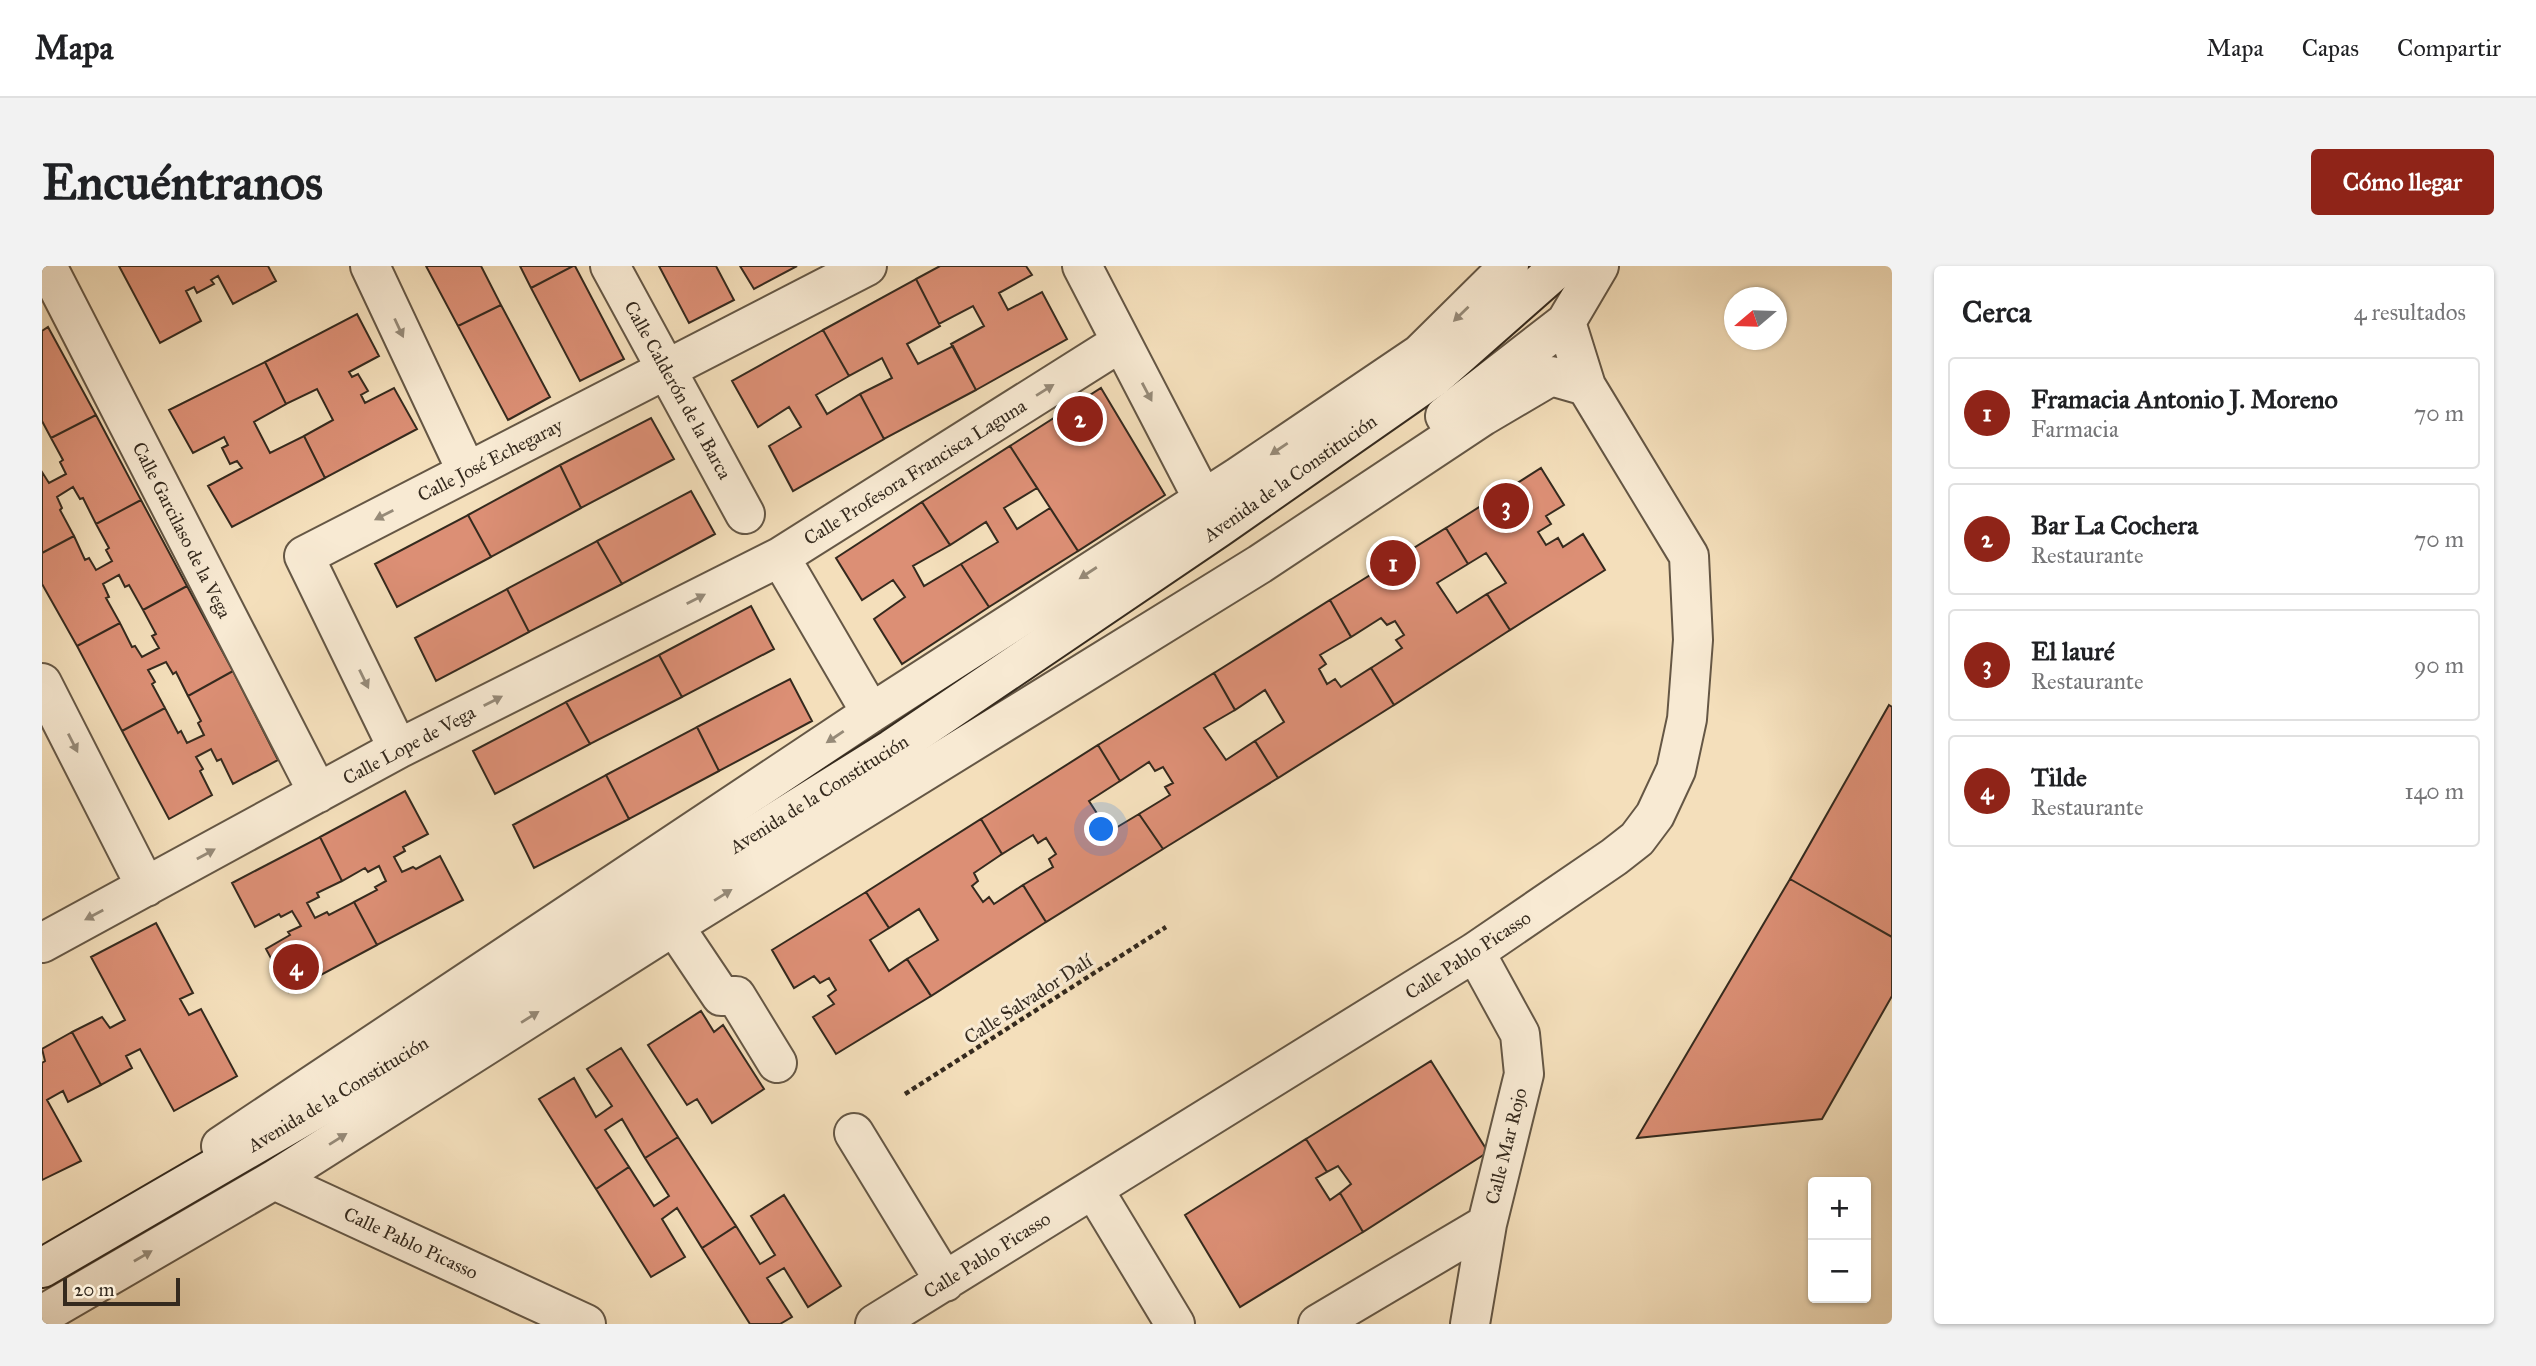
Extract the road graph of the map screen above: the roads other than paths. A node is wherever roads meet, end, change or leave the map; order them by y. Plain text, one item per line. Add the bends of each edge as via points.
1 (47, 266) edge
2 (370, 266) edge
3 (610, 266) edge
4 (867, 266) edge
5 (1082, 266) edge
6 (1509, 266) edge
7 (1560, 266) edge
8 (1599, 266) edge
9 (1566, 322) junction
10 (1121, 342) junction
11 (666, 369) junction
12 (1586, 386) junction
13 (467, 472) junction
14 (1203, 499) junction
15 (745, 514) dead end
16 (780, 557) junction
17 (1260, 564) junction
18 (42, 682) edge
19 (871, 713) junction
20 (398, 749) junction
21 (318, 793) junction
22 (146, 887) junction
23 (674, 926) junction
24 (42, 943) edge
25 (1475, 952) junction
26 (777, 1063) dead end
27 (854, 1133) dead end
28 (274, 1180) junction
29 (1094, 1190) junction
30 (1486, 1224) junction
31 (42, 1266) edge
32 (944, 1282) junction
33 (42, 1315) edge
34 (586, 1324) edge
35 (875, 1324) edge
36 (1175, 1324) edge
37 (1318, 1324) edge
38 (1470, 1324) edge

1 - 21 street, Calle Garcilaso de la Vega
2 -> 13 street
3 - 11 street, Calle Calderón de la Barca
4 - 11 street, Calle José Echegaray
5 - 10 street
6 -> 14 street, Avenida de la Constitución via 1419,354
7 - 31 street, Avenida de la Constitución via 1433,378 892,749 335,1098
8 - 9 street, Avenida de la Constitución
9 - 12 street, Calle Pablo Picasso
9 - 17 street, Avenida de la Constitución
10 -> 14 street
16 -> 10 street, Calle Profesora Francisca Laguna
11 - 13 street, Calle José Echegaray
11 - 15 street, Calle Calderón de la Barca
12 - 17 street, Avenida de la Constitución via 1551,376
12 - 25 street, Calle Pablo Picasso via 1689,556 1693,640 1688,719 1676,770 1655,815 1637,839
13 -> 20 street, Calle José Echegaray via 304,556
14 -> 19 street, Avenida de la Constitución
16 - 19 street
20 -> 16 street, Calle Lope de Vega
23 -> 17 street, Avenida de la Constitución
18 -> 22 street
19 -> 31 street, Avenida de la Constitución
20 - 21 street, Calle Lope de Vega
22 -> 21 street, Calle Lope de Vega
22 -> 24 street, Calle Lope de Vega
23 - 26 street via 721,996 736,996
28 -> 23 street, Avenida de la Constitución
25 - 29 street, Calle Pablo Picasso
25 - 30 street, Calle Mar Rojo via 1520,1034 1524,1074
27 - 32 street
33 -> 28 street, Avenida de la Constitución
28 - 34 street, Calle Pablo Picasso
29 - 32 street, Calle Pablo Picasso
29 - 36 street
30 - 37 street, Calle Mar Rojo
30 - 38 street, Calle Mar Rojo
32 - 35 street, Calle Pablo Picasso

